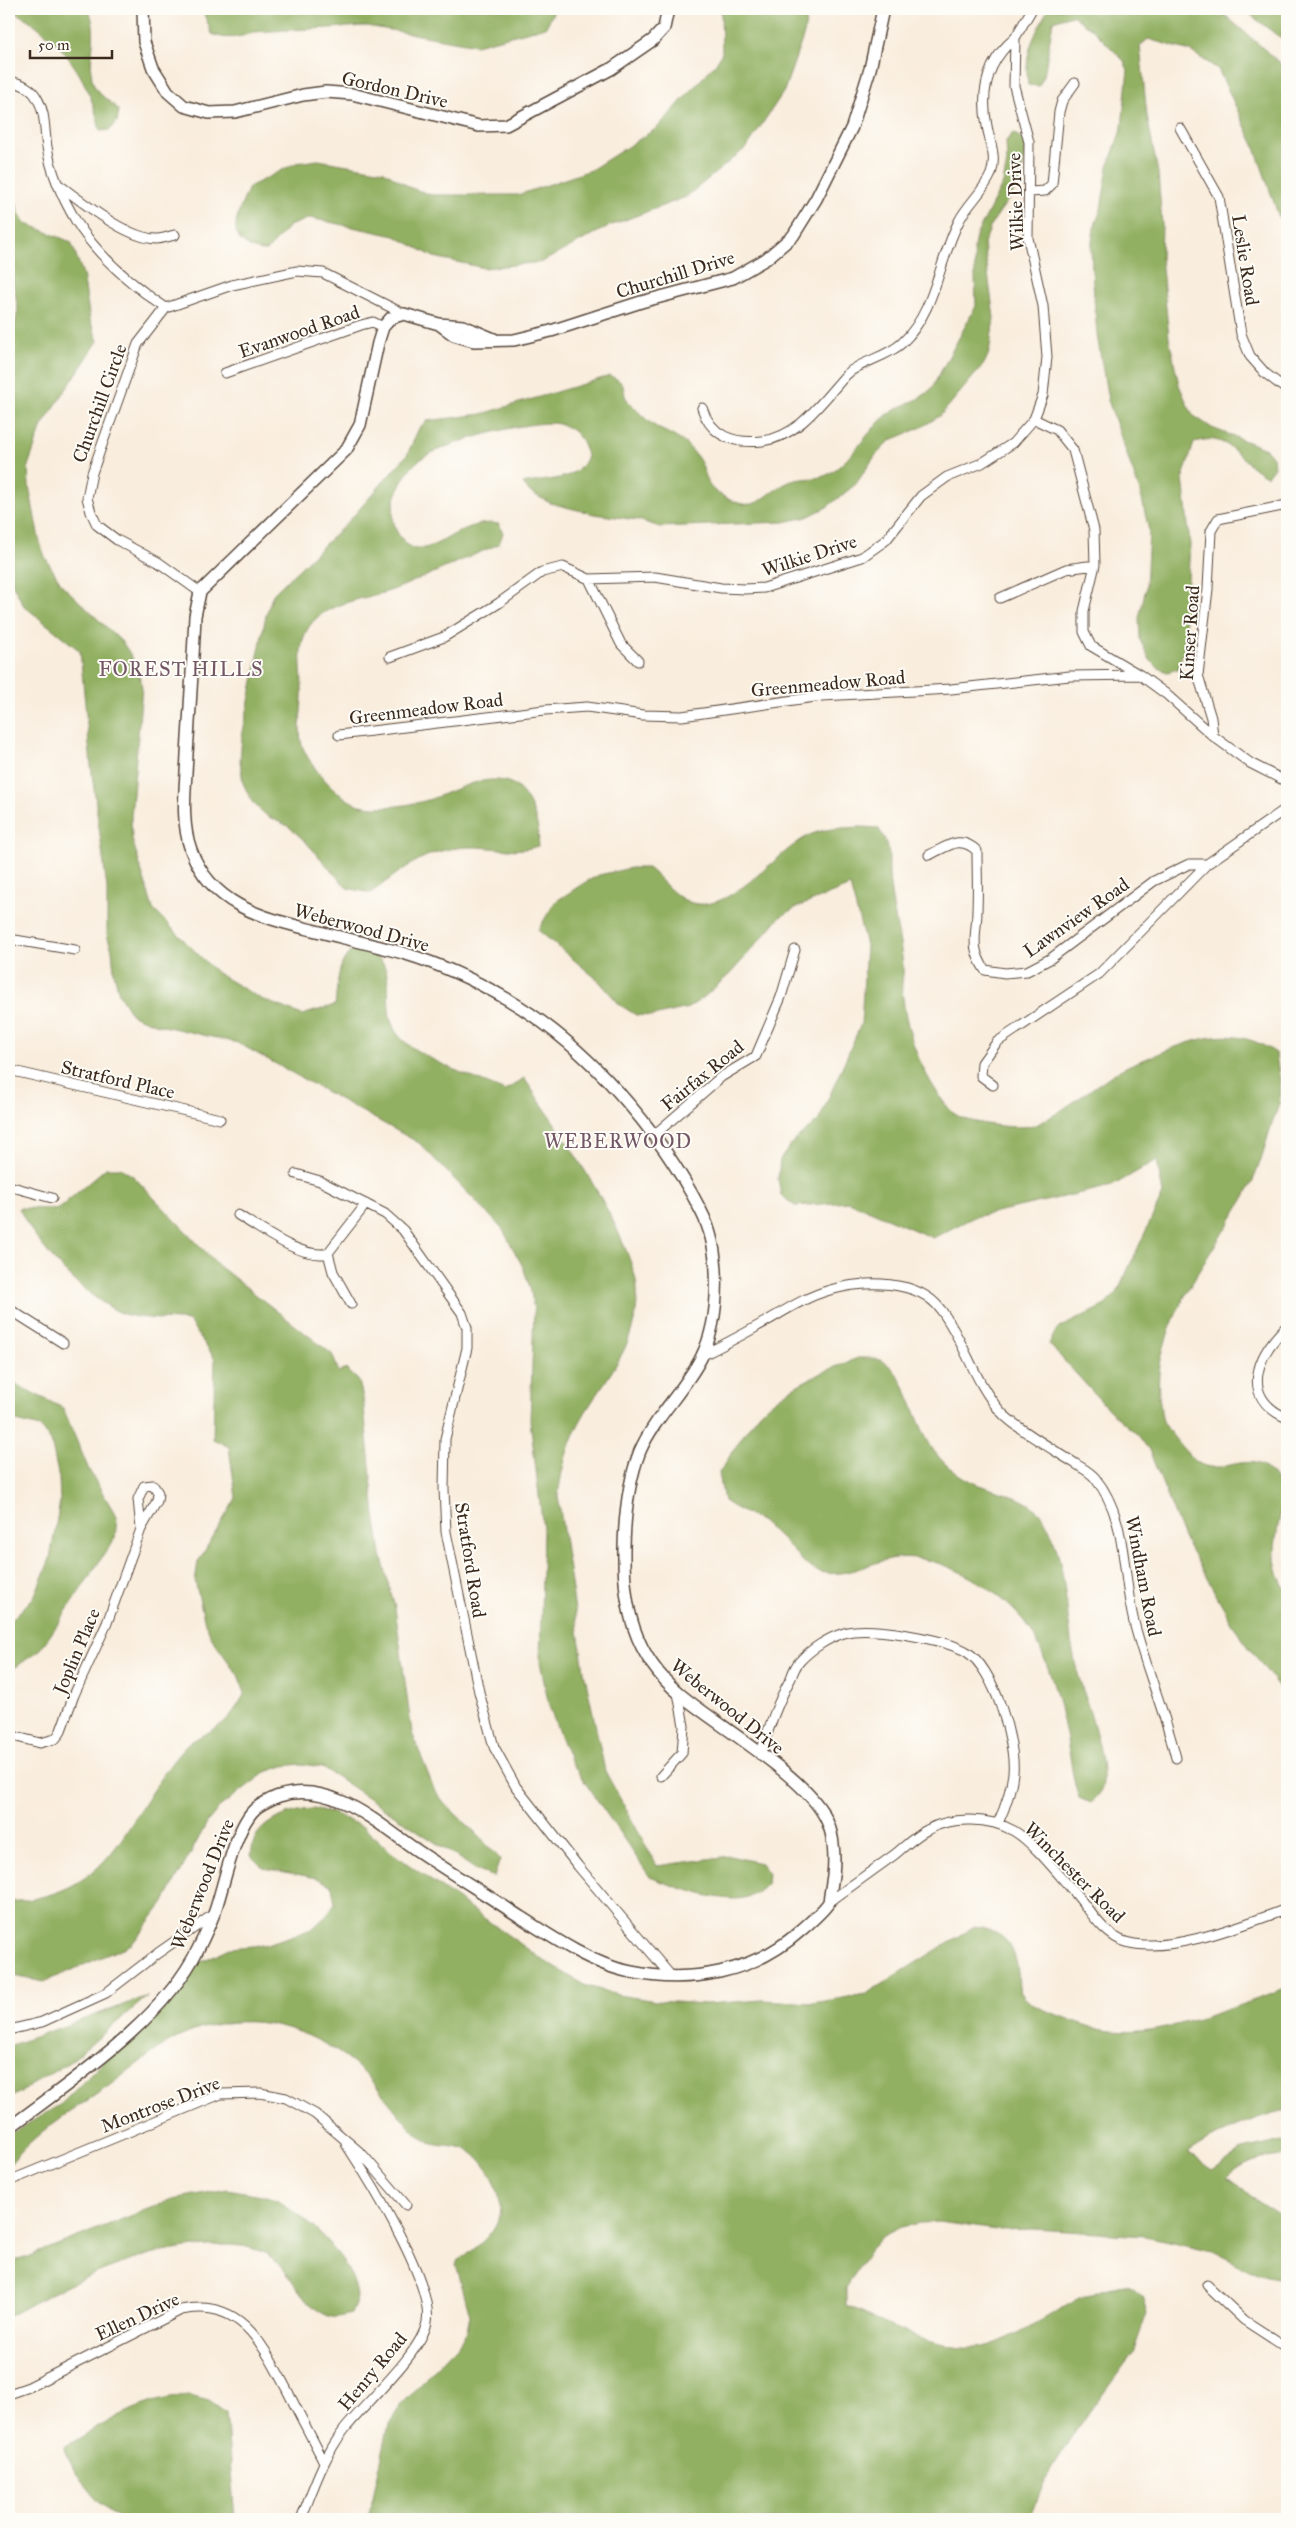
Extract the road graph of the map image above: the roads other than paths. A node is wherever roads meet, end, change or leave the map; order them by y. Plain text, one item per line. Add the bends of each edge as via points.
1 (143, 9) edge
2 (668, 9) edge
3 (884, 9) edge
4 (1032, 9) edge
5 (1014, 38) junction
6 (9, 81) edge
7 (1076, 83) dead end
8 (1180, 128) dead end
9 (59, 186) junction
10 (1030, 192) junction
11 (175, 235) dead end
12 (166, 308) junction
13 (404, 314) junction
14 (383, 327) junction
15 (225, 374) dead end
16 (1287, 390) edge
17 (702, 408) dead end
18 (1034, 420) junction
19 (1287, 505) edge
20 (1095, 565) junction
21 (589, 578) junction
22 (200, 592) junction
23 (1000, 598) dead end
24 (390, 657) dead end
25 (638, 661) dead end
26 (1140, 675) junction
27 (339, 735) dead end
28 (1213, 736) junction
29 (1287, 782) edge
30 (1287, 808) edge
31 (929, 855) dead end
32 (1207, 864) junction
33 (9, 939) edge
34 (75, 950) dead end
35 (795, 950) dead end
36 (9, 1070) edge
37 (993, 1085) dead end
38 (220, 1119) dead end
39 (653, 1136) junction
40 (296, 1174) dead end
41 (9, 1186) edge
42 (52, 1198) dead end
43 (366, 1204) junction
44 (238, 1216) dead end
45 (328, 1253) junction
46 (351, 1304) dead end
47 (9, 1308) edge
48 (1287, 1326) edge
49 (63, 1343) dead end
50 (703, 1355) junction
51 (1287, 1418) edge
52 (141, 1529) dead end
53 (678, 1693) junction
54 (9, 1736) edge
55 (760, 1755) junction
56 (1176, 1758) dead end
57 (661, 1776) dead end
58 (998, 1823) junction
59 (829, 1902) junction
60 (1287, 1909) edge
61 (214, 1914) junction
62 (671, 1976) junction
63 (9, 2030) edge
64 (9, 2128) edge
65 (340, 2135) junction
66 (9, 2181) edge
67 (406, 2205) dead end
68 (1207, 2285) dead end
69 (1287, 2348) edge
70 (9, 2394) edge
71 (324, 2462) junction
72 (301, 2519) edge

1 - 2 street, Gordon Drive via 144,42 153,68 168,92 184,106 209,112 234,112 326,92 352,94 479,126 506,125 611,68 653,40 664,28
3 - 13 street, Churchill Drive via 852,127 816,199 793,236 766,259 734,278 514,340 494,339 463,326 438,324
4 - 5 street
5 - 10 street, Wilkie Drive via 1014,86 1028,142
5 - 17 street via 1001,49 988,71 985,106 994,155 991,174 959,221 918,326 900,345 848,373 809,416 777,437 752,442 723,436 713,431
6 - 9 street via 27,87 36,97 42,110 47,147
7 - 10 street via 1062,100 1059,112 1052,184 1044,191
8 - 16 street, Leslie Road via 1219,197 1241,334 1250,356
9 - 11 street via 140,236 158,239
9 - 12 street via 78,223 101,252 132,284
10 - 18 street, Wilkie Drive via 1028,238 1044,306 1047,357 1043,395
12 - 13 street via 232,285 298,270 322,273
12 - 22 street, Churchill Circle via 138,344 92,473 87,498 97,525
13 - 14 street via 392,318
14 - 15 street, Evanwood Road via 373,322 361,325
14 - 22 street via 360,426 346,450
18 - 20 street via 1057,430 1073,450 1094,530
18 - 21 street, Wilkie Drive via 1013,443 982,463 947,477 921,496 886,540 862,556 764,588 721,588 655,577
19 - 28 street, Kinser Road via 1218,519 1211,530 1198,675
20 - 23 street via 1066,569
20 - 26 street via 1084,611 1084,632 1091,646
21 - 24 street, Wilkie Drive via 563,566 542,572 444,637
21 - 25 street via 621,644
22 - 39 street, Weberwood Drive via 195,616 184,812 190,848 205,878 227,900 260,917 413,956 507,999 564,1039 616,1089
26 - 27 street, Greenmeadow Road via 1070,676 950,689 822,696 682,716 643,715 587,707 545,710
26 - 28 street
28 - 29 street via 1250,763
30 - 32 street, Lawnview Road
31 - 32 street, Lawnview Road via 960,841 970,843 977,851 977,913 973,938 978,960 985,970 1005,974 1027,971 1050,959 1154,881 1189,864
32 - 37 street, Lawnview Road via 1099,974 997,1042 982,1063 981,1076
33 - 34 street
35 - 39 street, Fairfax Road via 781,997 756,1056 721,1076
36 - 38 street, Stratford Place
39 - 50 street, Weberwood Drive via 705,1217 717,1270 714,1313
40 - 43 street, Stratford Road via 320,1181
41 - 42 street
43 - 45 street
43 - 62 street, Stratford Road via 385,1214 403,1230 462,1313 467,1328 467,1348 445,1439 446,1532 479,1692 494,1747 516,1787
44 - 45 street via 303,1251 319,1256
45 - 46 street via 333,1272
47 - 49 street
48 - 51 street via 1259,1363 1257,1376 1260,1396 1272,1411
50 - 53 street, Weberwood Drive via 651,1430 639,1454 629,1489 624,1540 626,1591 633,1627 651,1665
50 - 56 street, Windham Road via 801,1302 831,1290 878,1284 903,1286 934,1300 956,1332 992,1404 1003,1415 1093,1476 1109,1498 1118,1521 1134,1625 1167,1721
52 - 54 street, Joplin Place via 60,1733 55,1739 40,1743
53 - 55 street, Weberwood Drive
53 - 57 street via 684,1726 682,1753
55 - 58 street via 776,1705 799,1662 824,1642 846,1632 876,1632 940,1640 968,1652 981,1667 994,1690 1008,1730 1014,1771 1008,1801
55 - 59 street, Weberwood Drive via 815,1801 829,1825 834,1864
58 - 59 street, Winchester Road via 978,1820 950,1822 927,1829
58 - 60 street, Winchester Road via 1016,1832 1054,1868 1110,1933 1124,1942 1140,1945 1170,1943 1218,1933
59 - 62 street, Weberwood Drive via 796,1935 741,1967 706,1975
61 - 62 street, Weberwood Drive via 244,1822 257,1806 283,1795 304,1793 330,1797 356,1807 563,1944 625,1971
61 - 63 street via 106,1993 42,2022
61 - 64 street, Weberwood Drive via 193,1959 168,1994 105,2056
65 - 66 street, Montrose Drive via 305,2107 286,2098 260,2093 221,2094
65 - 67 street, Montrose Drive via 374,2167
65 - 71 street, Henry Road via 369,2181 418,2275 426,2296 428,2315 417,2344 344,2430
68 - 69 street via 1244,2320
70 - 71 street, Ellen Drive via 181,2310 198,2306 217,2309 240,2321 258,2338
71 - 72 street, Henry Road

